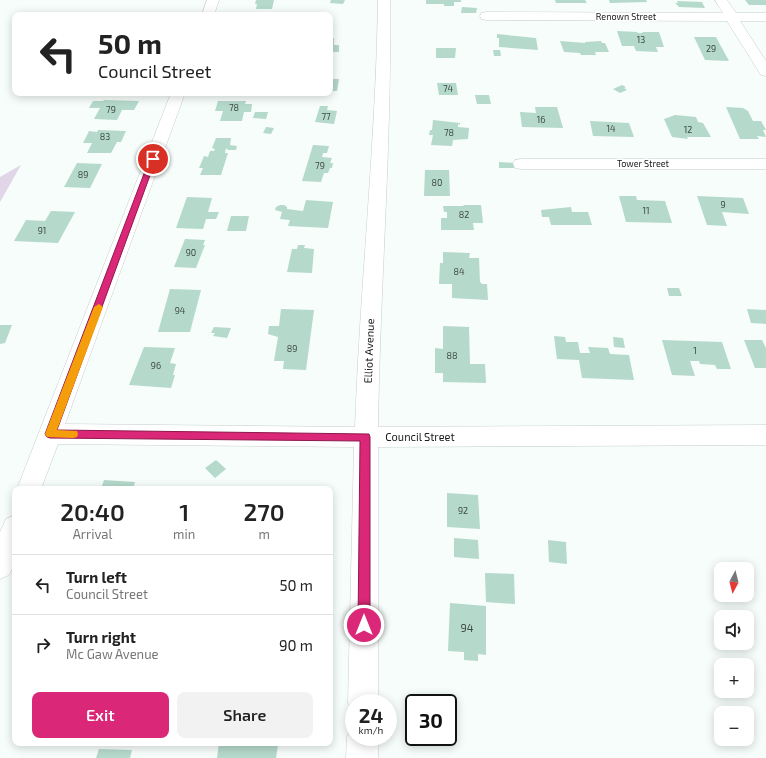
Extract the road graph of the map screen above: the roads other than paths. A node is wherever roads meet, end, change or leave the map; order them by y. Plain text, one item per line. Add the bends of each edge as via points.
1 (213, 0) edge
2 (384, 0) edge
3 (721, 0) edge
4 (209, 12) edge
5 (486, 16) dead end
6 (733, 17) junction
7 (766, 17) edge
8 (766, 72) edge
9 (177, 96) edge
10 (521, 164) dead end
11 (766, 164) edge
12 (50, 434) junction
13 (766, 435) edge
14 (365, 437) junction
15 (30, 486) edge
16 (12, 535) edge
17 (0, 566) edge
18 (363, 694) edge
19 (363, 746) edge
20 (362, 758) edge

1 - 4 street
2 - 14 street, Elliot Avenue via 385,51
3 - 6 street
5 - 6 street, Renown Street
6 - 7 street, Renown Street
6 - 8 street
9 - 12 street
10 - 11 street, Tower Street
12 - 14 street, Council Street
12 - 15 street
13 - 14 street, Council Street
14 - 18 street, Elliot Avenue
16 - 17 street
19 - 20 street

